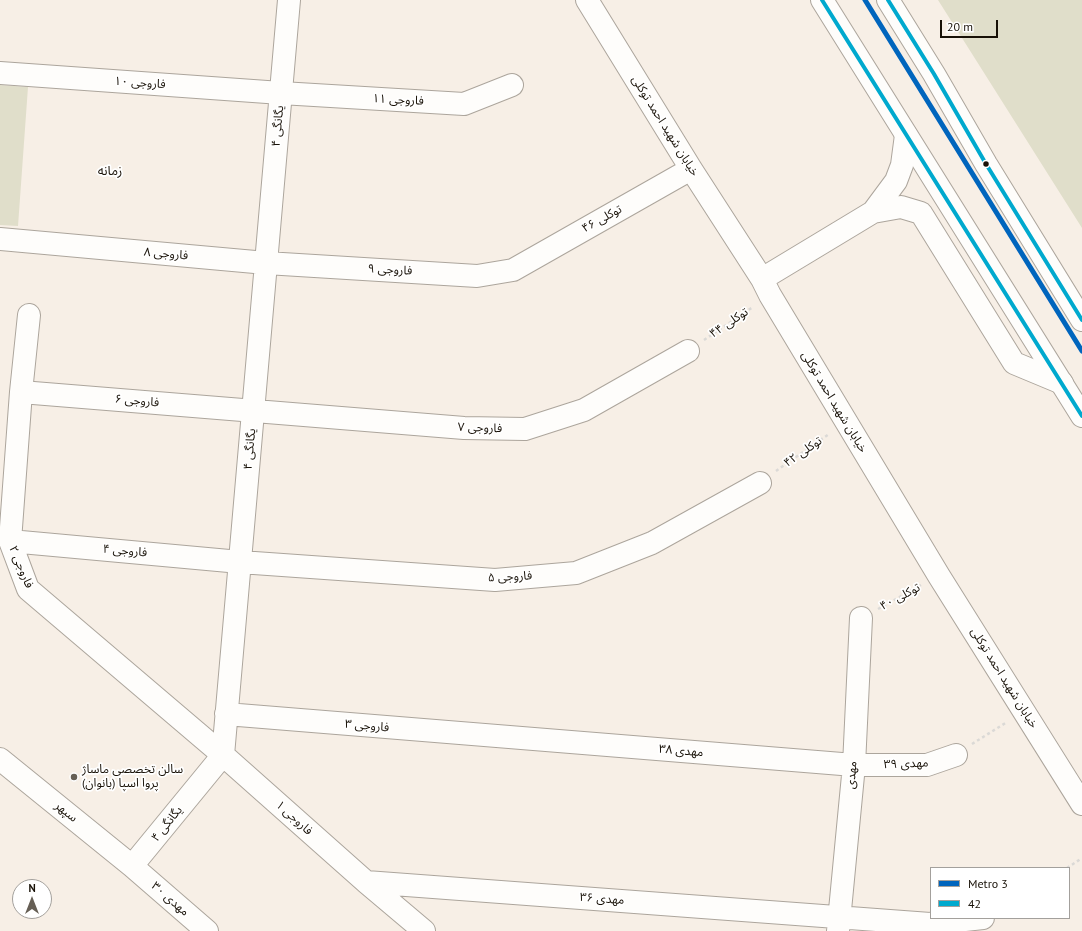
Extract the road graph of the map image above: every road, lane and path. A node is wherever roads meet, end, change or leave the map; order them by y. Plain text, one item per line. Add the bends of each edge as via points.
1 (289, 0) edge
2 (587, 0) edge
3 (822, 0) edge
4 (888, 0) edge
5 (0, 73) edge
6 (512, 85) dead end
7 (281, 93) junction
8 (906, 135) junction
9 (691, 169) junction
10 (873, 212) junction
11 (0, 239) edge
12 (266, 263) junction
13 (513, 270) joint
14 (766, 287) junction
15 (29, 315) dead end
16 (1082, 320) edge
17 (688, 351) joint
18 (1062, 384) junction
19 (20, 392) junction
20 (253, 411) junction
21 (1082, 416) edge
22 (846, 422) junction
23 (760, 483) joint
24 (10, 541) junction
25 (240, 562) junction
26 (939, 576) junction
27 (861, 618) joint
28 (1024, 711) junction
29 (226, 714) junction
30 (508, 737) joint
31 (223, 755) junction
32 (956, 755) joint
33 (0, 759) edge
34 (854, 765) junction
35 (1082, 804) edge
36 (1082, 858) edge
37 (132, 866) junction
38 (1068, 867) edge
39 (366, 882) junction
40 (974, 919) edge
41 (838, 924) edge
42 (207, 931) edge
43 (424, 931) edge

1 - 7 street, یگانگی ۴
2 - 9 street, خیابان شهید احمد توکلی
3 - 8 street
4 - 16 street
5 - 7 street, فاروجی ۱۰
6 - 7 street, فاروجی ۱۱ via 464,104
7 - 12 street, یگانگی ۴
8 - 10 street via 902,165 896,181
8 - 18 street
9 - 13 street, توکلی ۴۶
9 - 14 street, خیابان شهید احمد توکلی
10 - 14 street
10 - 18 street via 901,207 921,213 1014,363
11 - 12 street, فاروجی ۸
12 - 13 street, فاروجی ۹ via 477,276
12 - 20 street, یگانگی ۴
14 - 17 path, توکلی ۴۴
14 - 22 street, خیابان شهید احمد توکلی
15 - 19 street, فاروجی ۲
17 - 20 street, فاروجی ۷ via 584,410 525,429 464,428
18 - 21 street
19 - 20 street, فاروجی ۶
19 - 24 street, فاروجی ۲
20 - 25 street, یگانگی ۴
22 - 23 path, توکلی ۴۲
22 - 26 street, خیابان شهید احمد توکلی
23 - 25 street, فاروجی ۵ via 652,543 576,573 496,580
24 - 25 street, فاروجی ۴
24 - 31 street, فاروجی ۲ via 28,589
25 - 29 street, یگانگی ۴
26 - 27 path, توکلی ۴۰
26 - 28 street, خیابان شهید احمد توکلی
27 - 34 street, مهدی
28 - 32 path
28 - 35 street, خیابان شهید احمد توکلی
29 - 30 street, فاروجی ۳
29 - 31 street, یگانگی ۴
30 - 34 street, مهدی ۳۸
31 - 37 street, یگانگی ۴
31 - 39 street, فاروجی ۱
32 - 34 street, مهدی ۳۹ via 927,765
33 - 37 street, سپهر
34 - 41 street, مهدی
36 - 38 path
37 - 42 street, مهدی ۳۰
39 - 41 street, مهدی ۳۶
39 - 43 street, فاروجی ۱
40 - 41 street, مهدی ۳۶ via 930,924

